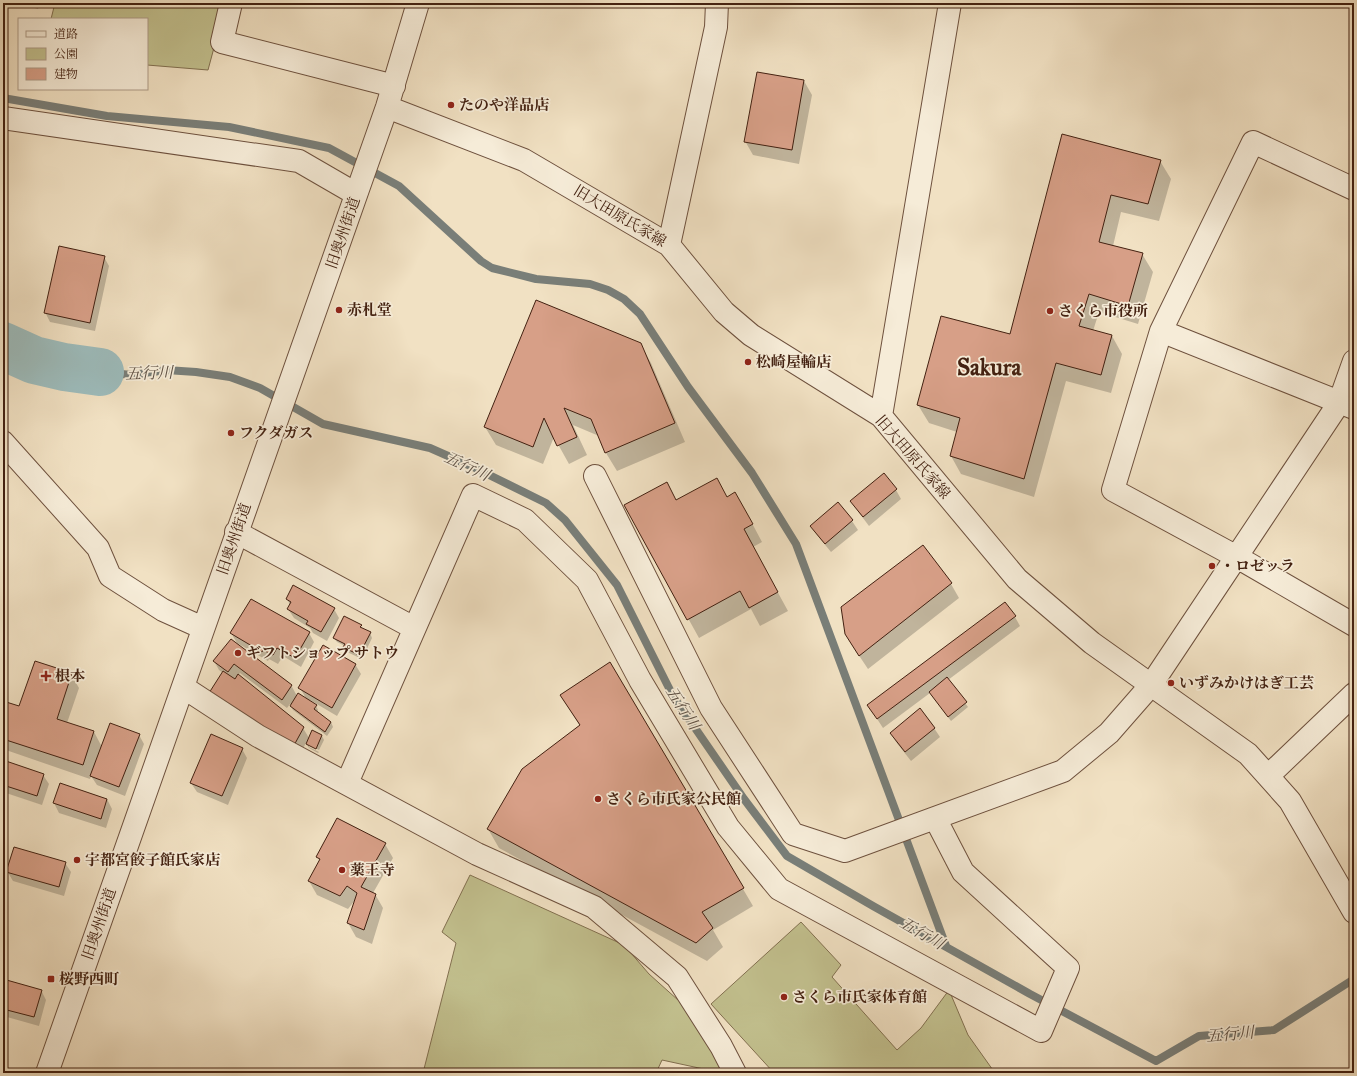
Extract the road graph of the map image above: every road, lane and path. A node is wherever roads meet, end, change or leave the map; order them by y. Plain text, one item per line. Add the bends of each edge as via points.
1 (231, 3) edge
2 (418, 3) edge
3 (717, 3) edge
4 (950, 3) edge
5 (394, 86) junction
6 (387, 107) junction
7 (3, 118) edge
8 (1354, 189) edge
9 (356, 194) junction
10 (669, 245) junction
11 (1161, 331) junction
12 (1354, 361) edge
13 (1346, 406) edge
14 (881, 416) junction
15 (3, 442) edge
16 (595, 476) dead end
17 (236, 532) junction
18 (1237, 557) junction
19 (1354, 625) edge
20 (203, 628) junction
21 (414, 628) junction
22 (1151, 685) junction
23 (183, 687) junction
24 (1354, 694) edge
25 (1268, 776) junction
26 (347, 783) junction
27 (935, 818) junction
28 (1354, 912) edge
29 (46, 1073) edge
30 (736, 1073) edge

1 - 5 street via 222,42
2 - 5 street, 旧奥州街道
3 - 10 street via 716,27
4 - 14 street
5 - 6 street, 旧奥州街道
6 - 9 street, 旧奥州街道
6 - 10 street, 旧大田原氏家線 via 524,160
7 - 9 street via 299,161
8 - 11 street via 1253,142
9 - 17 street, 旧奥州街道
10 - 14 street, 旧大田原氏家線 via 724,312 751,335
11 - 13 street
11 - 18 street via 1112,490
12 - 13 street
13 - 18 street
14 - 22 street, 旧大田原氏家線 via 1017,580 1092,642
15 - 20 street via 98,548 110,576 164,610
16 - 27 street via 711,708 793,834 845,851
17 - 20 street, 旧奥州街道
17 - 21 street
18 - 19 street
18 - 22 street
20 - 23 street, 旧奥州街道
21 - 26 street
21 - 27 street via 473,495 525,520 587,580 640,680 728,827 779,889 1041,1031 1068,968 963,872
22 - 25 street, 旧大田原氏家線 via 1248,754
22 - 27 street via 1109,733 1063,771
23 - 26 street via 258,736
23 - 29 street, 旧奥州街道
24 - 25 street
25 - 28 street, 旧大田原氏家線 via 1290,801
26 - 30 street via 477,854 594,907 677,977

